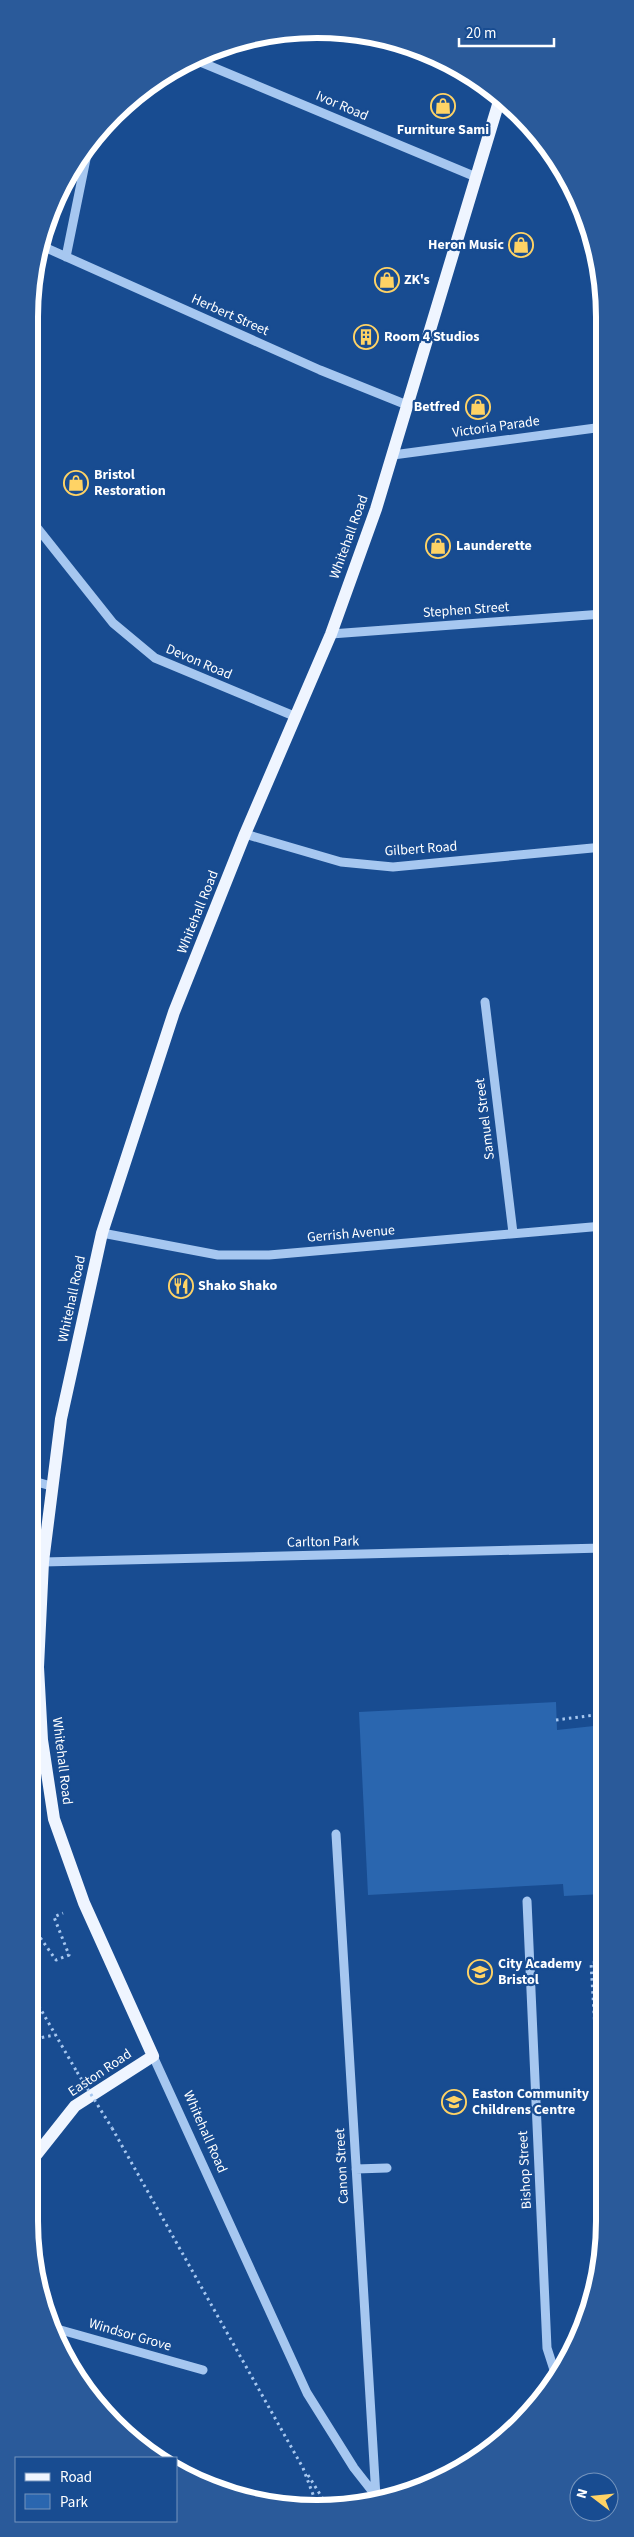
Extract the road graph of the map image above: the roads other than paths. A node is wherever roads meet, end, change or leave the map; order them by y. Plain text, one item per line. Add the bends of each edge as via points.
1 (202, 62) edge
2 (498, 104) edge
3 (86, 161) edge
4 (476, 177) junction
5 (46, 248) edge
6 (66, 257) junction
7 (407, 405) junction
8 (596, 428) edge
9 (393, 455) junction
10 (38, 529) edge
11 (596, 615) edge
12 (331, 634) junction
13 (294, 716) junction
14 (245, 834) junction
15 (596, 848) edge
16 (485, 1002) dead end
17 (596, 1227) edge
18 (102, 1233) junction
19 (513, 1233) junction
20 (38, 1482) edge
21 (51, 1486) junction
22 (596, 1548) edge
23 (43, 1562) junction
24 (336, 1834) dead end
25 (527, 1901) dead end
26 (153, 2056) junction
27 (38, 2153) edge
28 (387, 2168) dead end
29 (356, 2169) junction
30 (60, 2330) edge
31 (554, 2368) edge
32 (203, 2370) dead end
33 (374, 2493) edge
34 (377, 2493) edge

1 - 4 street, Ivor Road
2 - 4 main road, Whitehall Road
3 - 6 street
4 - 7 main road, Whitehall Road
5 - 6 street, Herbert Street
6 - 7 street, Herbert Street via 320,370
7 - 9 main road, Whitehall Road
8 - 9 street, Victoria Parade
9 - 12 main road, Whitehall Road
10 - 13 street, Devon Road via 113,623 155,658
11 - 12 street, Stephen Street
12 - 13 main road, Whitehall Road
13 - 14 main road, Whitehall Road
14 - 15 street, Gilbert Road via 341,862 393,867
14 - 18 main road, Whitehall Road via 174,1012
16 - 19 street, Samuel Street
17 - 19 street, Gerrish Avenue
18 - 19 street, Gerrish Avenue via 218,1254 269,1255
18 - 21 main road, Whitehall Road via 61,1419
20 - 21 street
21 - 23 main road, Whitehall Road
22 - 23 street, Carlton Park
23 - 26 main road, Whitehall Road via 38,1667 42,1740 54,1819 84,1903
24 - 29 street, Canon Street
25 - 31 street, Bishop Street via 547,2348
26 - 27 main road, Easton Road via 75,2106
26 - 33 street, Whitehall Road via 306,2393
28 - 29 street
29 - 34 street, Canon Street
30 - 32 street, Windsor Grove

